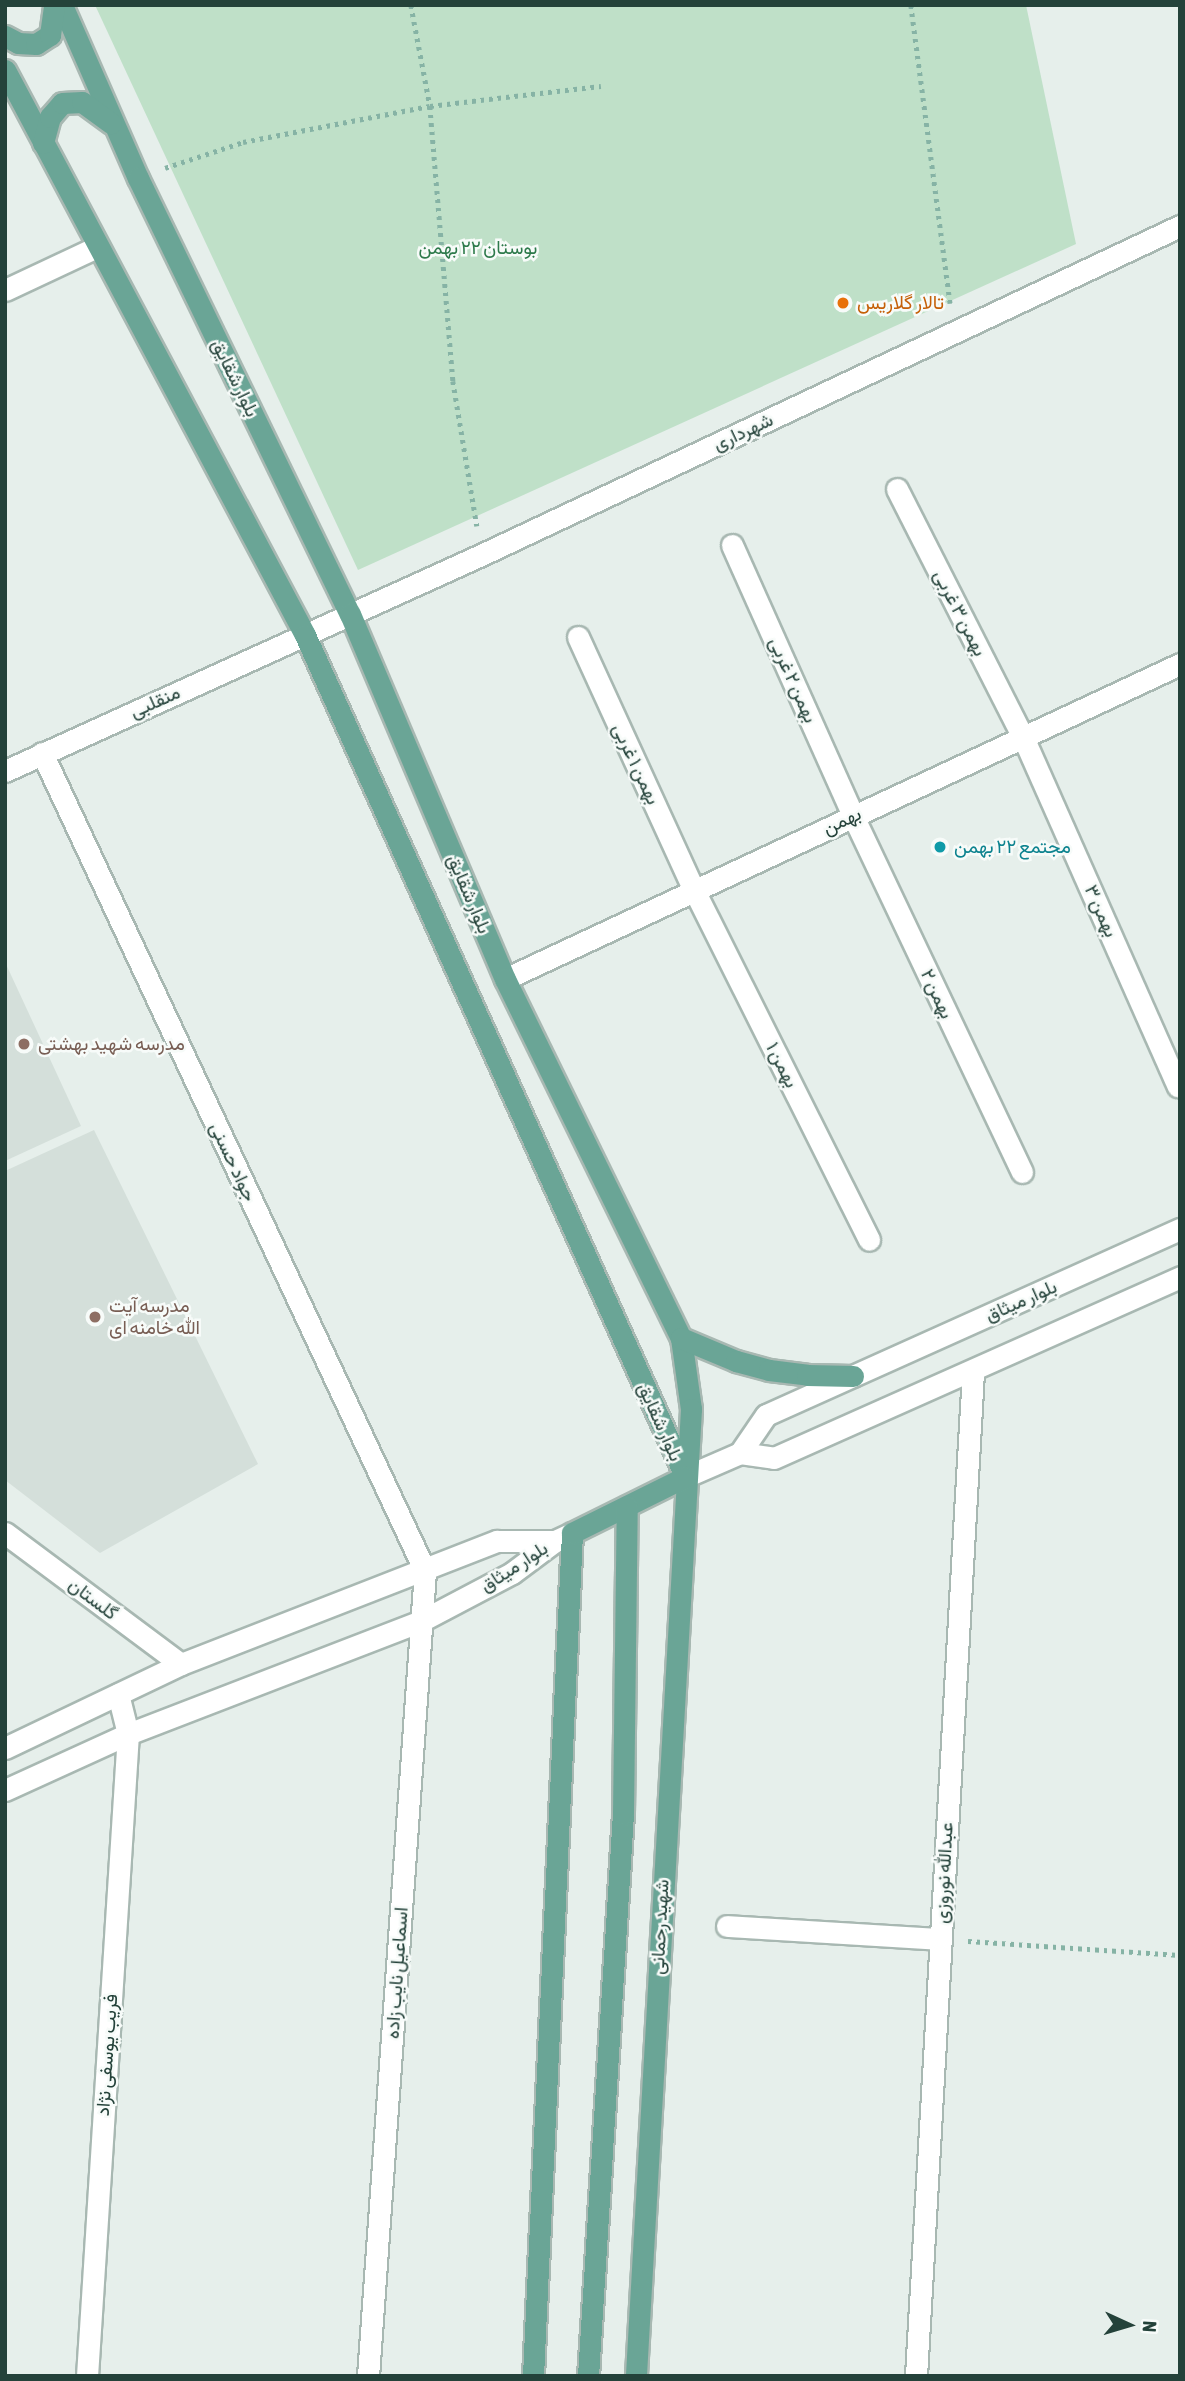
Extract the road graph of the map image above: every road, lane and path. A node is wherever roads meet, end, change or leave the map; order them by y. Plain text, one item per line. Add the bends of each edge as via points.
1 (54, 5) edge
2 (62, 5) edge
3 (411, 5) edge
4 (911, 5) edge
5 (5, 36) edge
6 (5, 70) edge
7 (601, 86) dead end
8 (430, 106) junction
9 (115, 127) junction
10 (43, 143) junction
11 (138, 178) junction
12 (1180, 226) edge
13 (97, 247) junction
14 (5, 290) edge
15 (954, 332) junction
16 (897, 489) dead end
17 (732, 545) dead end
18 (481, 555) junction
19 (350, 614) junction
20 (305, 635) junction
21 (578, 637) dead end
22 (1180, 664) edge
23 (1023, 737) junction
24 (42, 753) junction
25 (5, 771) edge
26 (853, 816) junction
27 (694, 890) junction
28 (505, 979) junction
29 (1178, 1086) edge
30 (1022, 1172) dead end
31 (1180, 1229) edge
32 (869, 1240) dead end
33 (1180, 1277) edge
34 (681, 1338) junction
35 (973, 1371) junction
36 (853, 1376) junction
37 (740, 1452) junction
38 (685, 1477) junction
39 (627, 1506) junction
40 (5, 1533) edge
41 (564, 1537) junction
42 (425, 1571) junction
43 (421, 1620) junction
44 (181, 1664) junction
45 (118, 1694) junction
46 (128, 1734) junction
47 (5, 1748) edge
48 (5, 1790) edge
49 (727, 1926) dead end
50 (940, 1939) junction
51 (1180, 1955) edge
52 (87, 2376) edge
53 (368, 2376) edge
54 (533, 2376) edge
55 (588, 2376) edge
56 (636, 2376) edge
57 (916, 2376) edge

1 - 5 main road via 50,35 36,44 18,43
2 - 9 main road, بلوار شقایق
3 - 8 path
4 - 15 path
6 - 10 main road, بلوار شقایق
7 - 8 path
8 - 11 path via 243,142
8 - 18 path via 453,381
9 - 10 main road via 82,102 62,103 50,117
9 - 11 main road, بلوار شقایق
10 - 13 main road, بلوار شقایق
11 - 19 main road, بلوار شقایق
12 - 15 street, شهرداری
13 - 14 street
13 - 20 main road, بلوار شقایق
15 - 18 street, شهرداری
16 - 23 street, بهمن ۳ غربی
17 - 26 street, بهمن ۲ غربی
18 - 19 street, شهرداری
19 - 20 street, شهرداری
19 - 28 main road, بلوار شقایق
20 - 24 street, منقلبی
20 - 38 main road, بلوار شقایق
21 - 27 street, بهمن ۱ غربی
22 - 23 street, بهمن
23 - 26 street, بهمن
23 - 29 street, بهمن ۳
24 - 25 street, منقلبی
24 - 42 street, جواد حسنی
26 - 27 street, بهمن
26 - 30 street, بهمن ۲
27 - 28 street, بهمن
27 - 32 street, بهمن ۱
28 - 34 main road, بلوار شقایق
31 - 36 street, بلوار میثاق
33 - 35 street
34 - 36 main road via 769,1370
34 - 38 main road, بلوار شقایق via 691,1409
35 - 37 street via 774,1458
35 - 50 street, عبدالله نوروزی
36 - 37 street, بلوار میثاق via 766,1415
37 - 38 street
38 - 39 main road
38 - 56 main road, شهید رحمانی
39 - 41 main road
39 - 55 main road via 623,1814
40 - 44 street, گلستان
41 - 42 street, بلوار میثاق via 497,1541
41 - 43 street, بلوار میثاق via 512,1573
41 - 54 main road
42 - 43 street, اسماعیل نایب زاده
42 - 44 street, بلوار میثاق
43 - 46 street, بلوار میثاق
43 - 53 street, اسماعیل نایب زاده
44 - 45 street, بلوار میثاق
45 - 46 street, فریب یوسفی نژاد
45 - 47 street, بلوار میثاق
46 - 48 street, بلوار میثاق
46 - 52 street, فریب یوسفی نژاد
49 - 50 street
50 - 51 path
50 - 57 street, عبدالله نوروزی

